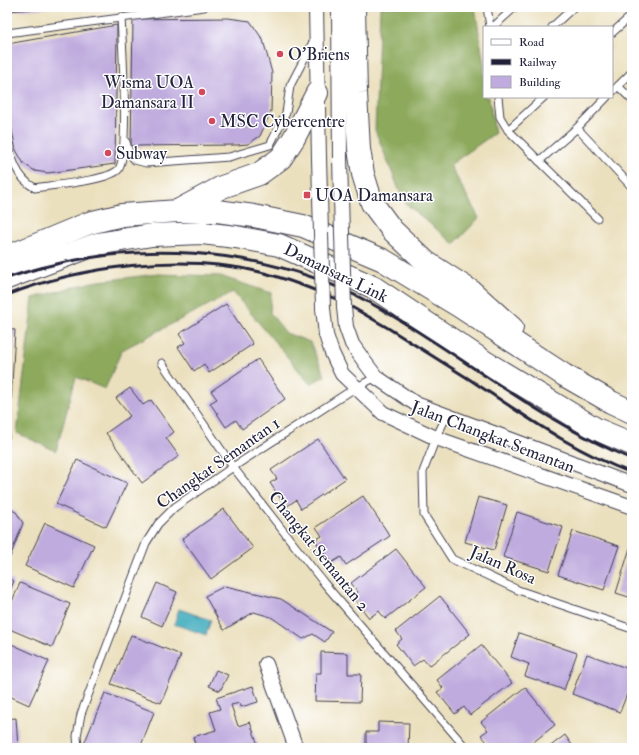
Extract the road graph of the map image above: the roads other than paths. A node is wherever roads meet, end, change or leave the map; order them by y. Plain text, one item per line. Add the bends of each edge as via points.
1 (204, 7) edge
2 (316, 7) edge
3 (339, 7) edge
4 (354, 7) edge
5 (487, 7) edge
6 (515, 7) edge
7 (574, 7) edge
8 (632, 15) edge
9 (121, 17) junction
10 (490, 26) edge
11 (494, 26) edge
12 (553, 26) edge
13 (613, 32) edge
14 (7, 33) edge
15 (316, 36) junction
16 (632, 72) edge
17 (618, 86) junction
18 (613, 91) edge
19 (317, 93) junction
20 (498, 98) edge
21 (543, 98) edge
22 (607, 98) edge
23 (632, 100) edge
24 (577, 128) junction
25 (508, 130) junction
26 (7, 138) edge
27 (125, 138) junction
28 (539, 161) junction
29 (632, 187) edge
30 (178, 211) junction
31 (597, 218) dead end
32 (68, 231) junction
33 (7, 242) edge
34 (7, 257) edge
35 (7, 278) edge
36 (162, 363) dead end
37 (564, 376) junction
38 (376, 377) junction
39 (355, 388) junction
40 (632, 412) edge
41 (447, 415) junction
42 (436, 438) junction
43 (632, 444) edge
44 (233, 467) junction
45 (632, 485) edge
46 (632, 507) edge
47 (632, 629) edge
48 (266, 664) dead end
49 (78, 748) edge
50 (296, 748) edge
51 (466, 748) edge

1 - 9 lane
2 - 15 street, Jalan Changkat Semantan
3 - 38 street, Jalan Changkat Semantan, bridge via 344,307 346,327 352,344
4 - 37 highway via 359,149 372,203 392,230 426,262 471,291
5 - 10 lane
6 - 11 lane
7 - 12 lane
8 - 13 lane
9 - 14 lane
9 - 27 lane
15 - 19 street, Jalan Changkat Semantan
15 - 27 lane via 290,86 286,113 270,145 228,156 146,163 135,160 129,153
16 - 17 lane
17 - 18 lane
17 - 23 lane
19 - 30 highway via 281,158 259,174 222,187
19 - 39 street, Jalan Changkat Semantan, bridge via 326,335 342,374
20 - 25 lane via 500,118
21 - 25 lane
22 - 24 lane
24 - 28 lane
24 - 29 lane
25 - 28 lane
26 - 27 lane via 10,156 20,176 25,183 35,188 103,178 118,170
28 - 31 lane
30 - 32 highway, Damansara Link via 122,215
30 - 37 highway, Damansara Link via 216,211 303,226 383,260 459,306
32 - 33 highway via 29,235
32 - 34 highway, Damansara Link
35 - 43 highway, Damansara Link via 97,244 152,235 202,233 279,245 373,287 492,366 596,429
36 - 44 lane, Changkat Semantan 2
37 - 40 highway, Damansara Link
38 - 39 lane, Changkat Semantan 1
38 - 41 street, Jalan Changkat Semantan via 416,404
39 - 42 street, Jalan Changkat Semantan via 383,413
39 - 44 lane, Changkat Semantan 1
41 - 42 lane
41 - 45 street, Jalan Changkat Semantan
42 - 46 street, Jalan Changkat Semantan
42 - 47 lane, Jalan Rosa via 423,472 424,515 452,559 518,590
44 - 49 lane, Changkat Semantan 1 via 175,507 158,524 146,543 81,714 77,736
44 - 51 lane, Changkat Semantan 2 via 324,583
48 - 50 street

